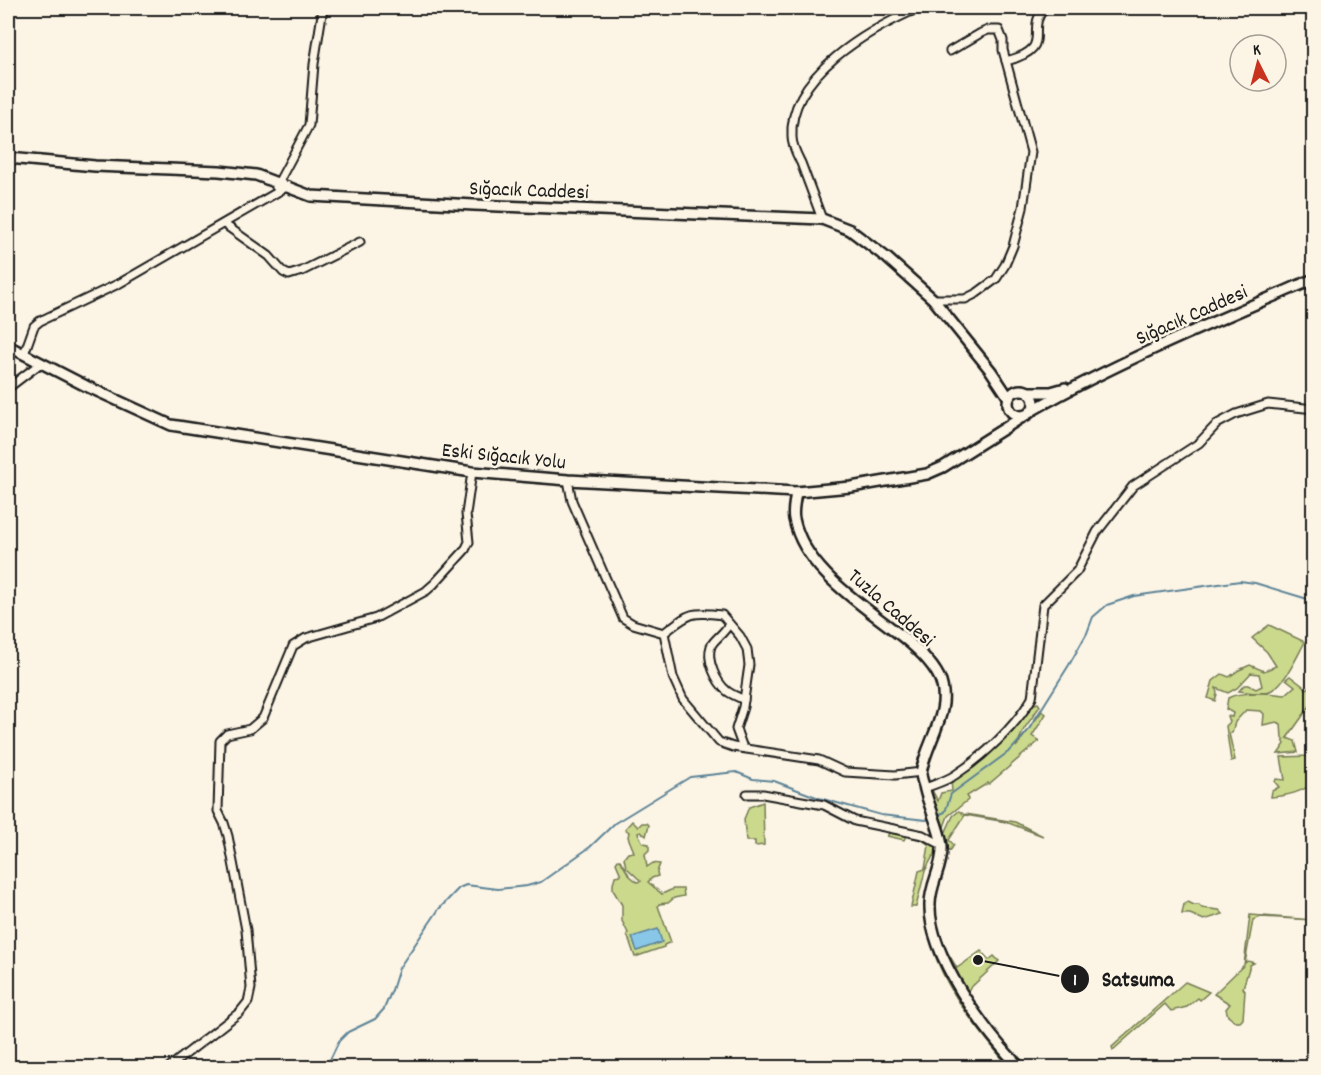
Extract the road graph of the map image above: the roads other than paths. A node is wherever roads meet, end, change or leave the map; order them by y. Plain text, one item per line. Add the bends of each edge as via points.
1 (323, 8) edge
2 (919, 8) edge
3 (1045, 8) edge
4 (950, 51) dead end
5 (1006, 61) junction
6 (8, 158) edge
7 (284, 184) junction
8 (822, 219) junction
9 (224, 224) junction
10 (360, 242) dead end
11 (1314, 279) edge
12 (933, 299) junction
13 (8, 346) edge
14 (24, 354) junction
15 (41, 363) junction
16 (991, 371) junction
17 (1084, 382) junction
18 (8, 388) edge
19 (1023, 391) junction
20 (1009, 402) junction
21 (1314, 409) edge
22 (1027, 413) junction
23 (1002, 428) junction
24 (472, 472) junction
25 (568, 480) junction
26 (795, 492) junction
27 (729, 624) junction
28 (664, 633) junction
29 (744, 700) junction
30 (743, 748) junction
31 (921, 772) junction
32 (747, 794) dead end
33 (926, 794) junction
34 (942, 845) junction
35 (168, 1068) edge
36 (1021, 1068) edge

1 - 7 street via 309,125
2 - 8 street via 860,39 818,74 801,99 792,124 792,141
3 - 5 street via 1037,21 1035,46
4 - 5 street via 988,30 999,30
5 - 12 street via 1031,152 1013,246 996,279 977,294 965,299
6 - 7 main road, Sığacık Caddesi via 219,171 256,175
7 - 8 main road, Sığacık Caddesi via 311,196
7 - 9 street
8 - 12 main road, Sığacık Caddesi via 850,230
9 - 10 street via 289,275
9 - 14 street via 120,283 40,321 34,326
11 - 17 main road, Sığacık Caddesi
12 - 16 main road, Sığacık Caddesi
13 - 14 main road, Eski Sığacık Yolu
14 - 15 main road, Eski Sığacık Yolu
15 - 18 street
15 - 24 main road, Eski Sığacık Yolu via 171,425
16 - 19 main road via 1010,387
16 - 20 main road
17 - 19 main road via 1051,392
17 - 22 main road, Eski Sığacık Yolu
19 - 20 main road
19 - 22 main road via 1034,403
20 - 22 main road via 1012,413
20 - 23 main road
21 - 33 street via 1268,404 1236,414 1133,486 1097,532 1077,571 1043,605 1032,698 1024,711 1003,736
22 - 23 main road, Eski Sığacık Yolu
23 - 26 main road, Eski Sığacık Yolu via 927,474
24 - 25 main road, Eski Sığacık Yolu
24 - 35 street via 466,514 469,542 434,584 376,618 306,638 293,646 263,718 250,729 227,734 220,741 218,811 228,836 246,930 250,995 240,1012
25 - 26 main road, Eski Sığacık Yolu
25 - 28 street via 572,501 623,618
26 - 31 main road, Tuzla Caddesi via 793,517 800,541 815,564 911,643 938,676 944,707
27 - 28 street via 722,615 696,612
27 - 29 street via 747,649 750,665
27 - 29 street via 712,644 710,653 720,684
28 - 30 street via 673,677 683,699 719,742
29 - 30 street via 736,729
30 - 31 street via 819,760 845,772
31 - 33 main road
32 - 34 street via 824,805 855,821 923,835
33 - 34 main road
34 - 36 main road via 930,903 936,939 949,970 983,1025

